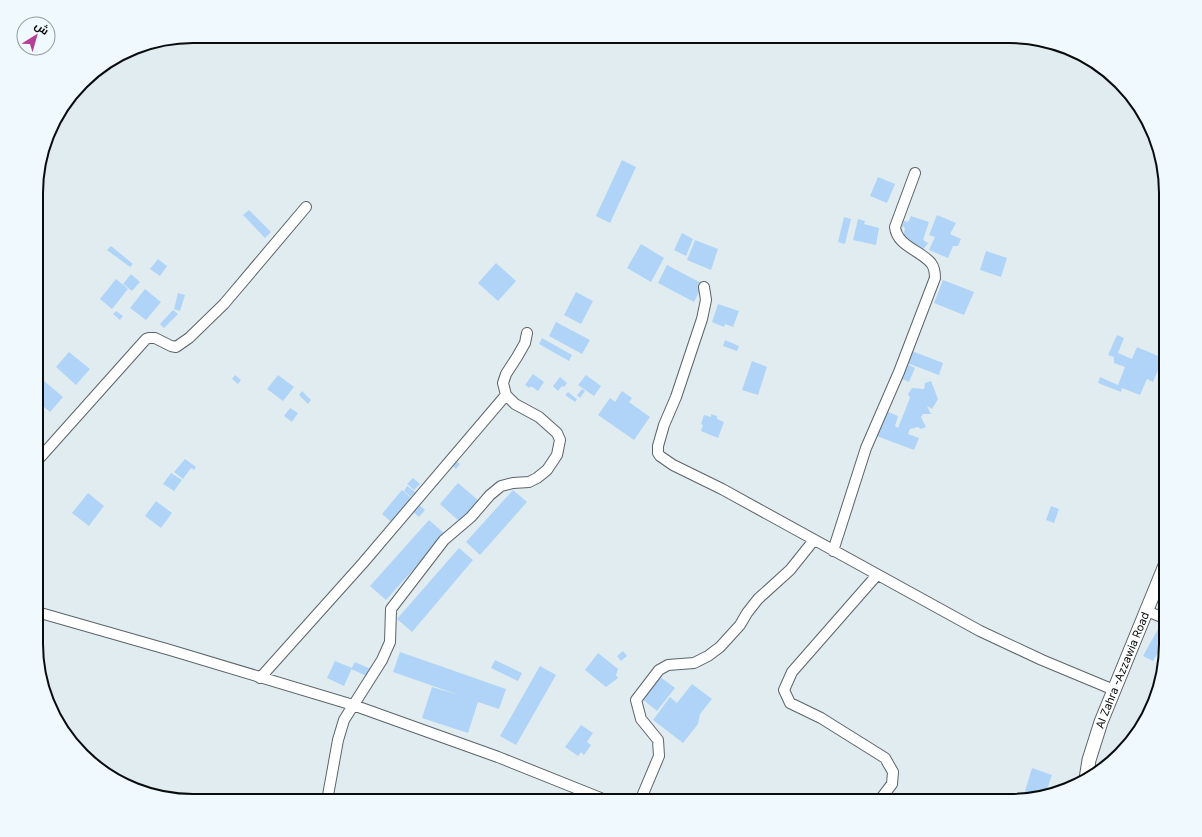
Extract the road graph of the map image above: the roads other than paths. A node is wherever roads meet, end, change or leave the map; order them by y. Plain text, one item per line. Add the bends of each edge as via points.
1 (914, 173) dead end
2 (306, 207) dead end
3 (704, 287) dead end
4 (527, 333) dead end
5 (506, 395) junction
6 (43, 455) edge
7 (814, 540) junction
8 (833, 551) junction
9 (877, 575) junction
10 (1159, 580) edge
11 (1146, 610) junction
12 (43, 614) edge
13 (1159, 616) edge
14 (260, 678) junction
15 (1114, 690) junction
16 (353, 705) junction
17 (1088, 772) edge
18 (328, 794) edge
19 (590, 794) edge
20 (643, 794) edge
21 (884, 794) edge

1 - 8 street via 895,227 896,234 900,240 931,263 935,278 866,448
2 - 6 street via 224,304 189,338 176,346 155,338 146,339
3 - 7 street via 706,300 702,319 664,425 658,453 673,464
4 - 5 street via 525,343 503,382
5 - 14 street via 363,563
5 - 16 street via 515,404 540,417 556,433 560,440 557,455 547,470 537,478 529,482 501,486 444,540 391,609 390,642
7 - 8 street
7 - 20 street via 790,570 758,599 740,625 720,647 694,663 664,667 636,700 641,719 658,740 659,756
8 - 9 street
9 - 15 street via 980,631
9 - 21 street via 792,672 784,690 790,703 821,718 885,758 893,772 892,784
10 - 11 main road, Al Zahra -Azzawia Road
11 - 13 street
11 - 15 main road, Al Zahra -Azzawia Road
12 - 14 street
14 - 16 street
15 - 17 main road, Al Zahra -Azzawia Road via 1095,738
16 - 18 street via 344,720 338,740
16 - 19 street via 498,757

